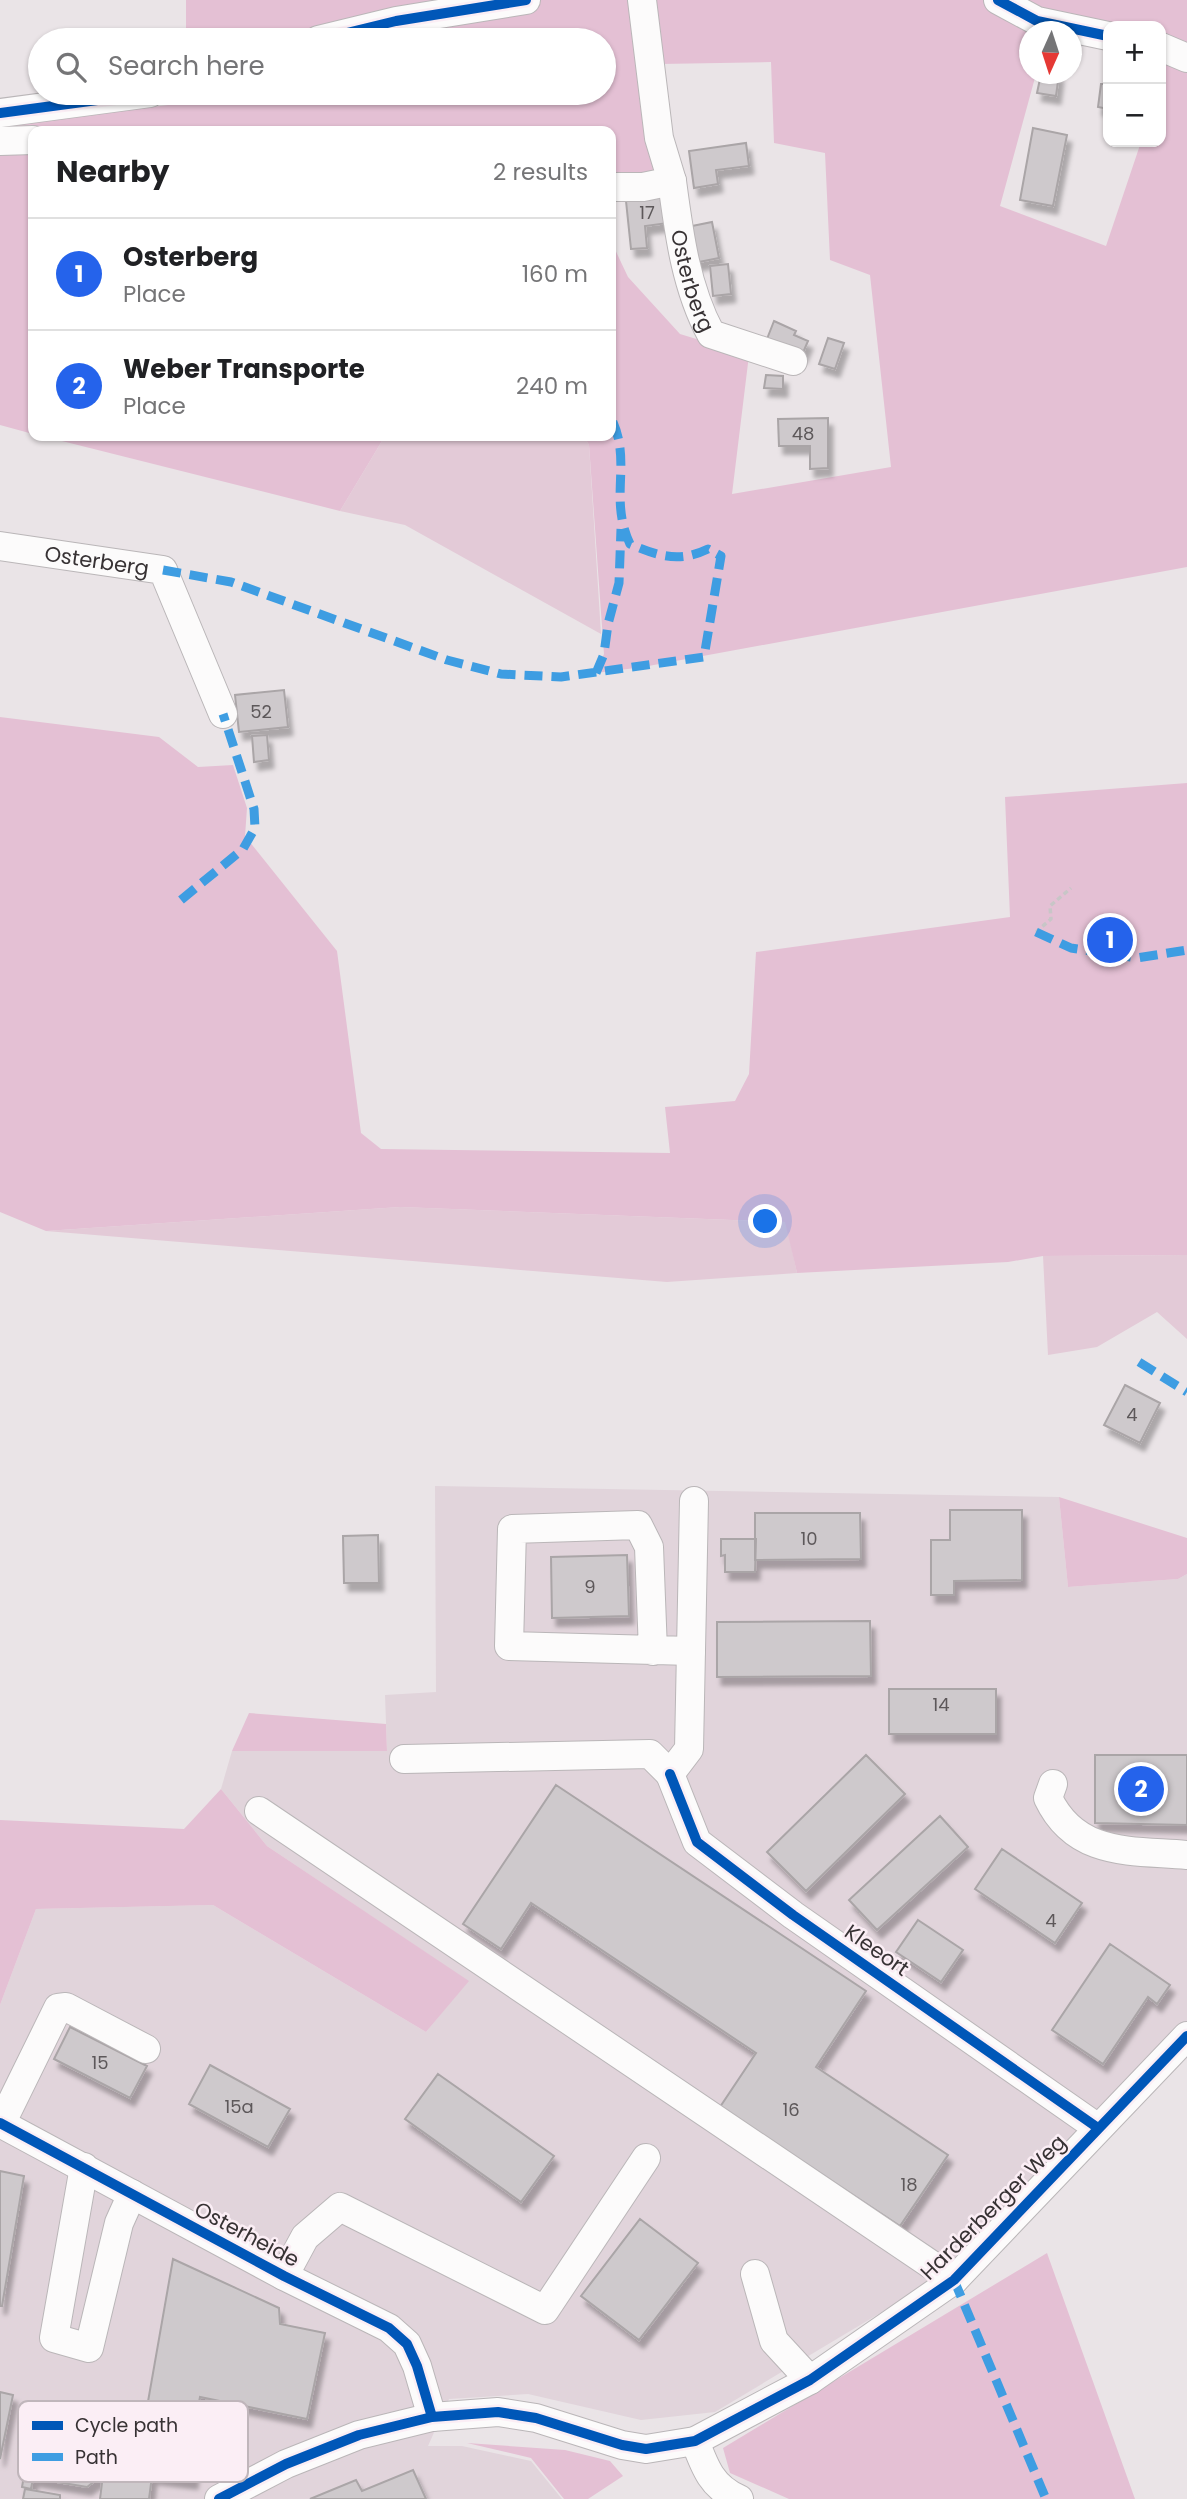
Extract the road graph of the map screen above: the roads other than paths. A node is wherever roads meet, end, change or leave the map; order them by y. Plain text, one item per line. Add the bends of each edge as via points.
1 (526, 0) edge
2 (642, 0) edge
3 (998, 0) edge
4 (367, 28) edge
5 (1103, 35) edge
6 (1166, 49) edge
7 (1187, 58) edge
8 (60, 105) edge
9 (0, 113) edge
10 (0, 141) edge
11 (28, 141) edge
12 (672, 181) junction
13 (616, 187) edge
14 (793, 361) dead end
15 (0, 546) edge
16 (223, 714) dead end
17 (694, 1501) dead end
18 (653, 1651) junction
19 (691, 1651) junction
20 (404, 1759) dead end
21 (670, 1774) junction
22 (1053, 1784) dead end
23 (259, 1811) dead end
24 (1187, 1855) edge
25 (1187, 2036) edge
26 (146, 2049) dead end
27 (1, 2124) edge
28 (1098, 2128) junction
29 (646, 2158) dead end
30 (84, 2168) junction
31 (132, 2194) junction
32 (755, 2274) dead end
33 (284, 2276) junction
34 (954, 2280) junction
35 (810, 2380) junction
36 (432, 2417) junction
37 (695, 2441) junction
38 (219, 2499) edge
39 (739, 2499) edge

1 - 4 street
2 - 12 street, Osterberg via 659,138
3 - 5 street via 1037,21
6 - 7 street
8 - 9 street
10 - 11 street
12 - 13 street
12 - 14 street, Osterberg via 696,307 711,334
15 - 16 street, Osterberg via 163,570
17 - 19 street
18 - 18 street via 509,1646 512,1530 639,1525 649,1547
18 - 19 street
19 - 21 street via 689,1749
20 - 21 street via 650,1754
21 - 28 street, Kleeort via 697,1842
22 - 24 street via 1048,1798 1059,1821 1099,1847
23 - 34 street
25 - 28 street, Harderberger Weg
26 - 27 street via 66,2007 58,2008
27 - 30 street, Osterheide
28 - 34 street, Harderberger Weg
29 - 33 street via 545,2310 340,2207 305,2237
30 - 31 street, Osterheide
30 - 31 street via 54,2338 89,2348 119,2224
31 - 33 street, Osterheide
32 - 35 street via 774,2341
33 - 36 street, Osterheide via 389,2328 407,2344
34 - 35 street, Harderberger Weg
35 - 37 street, Harderberger Weg
36 - 37 street, Harderberger Weg via 510,2414 646,2449
36 - 38 street, Harderberger Weg via 359,2435 286,2464
37 - 39 street via 714,2483

